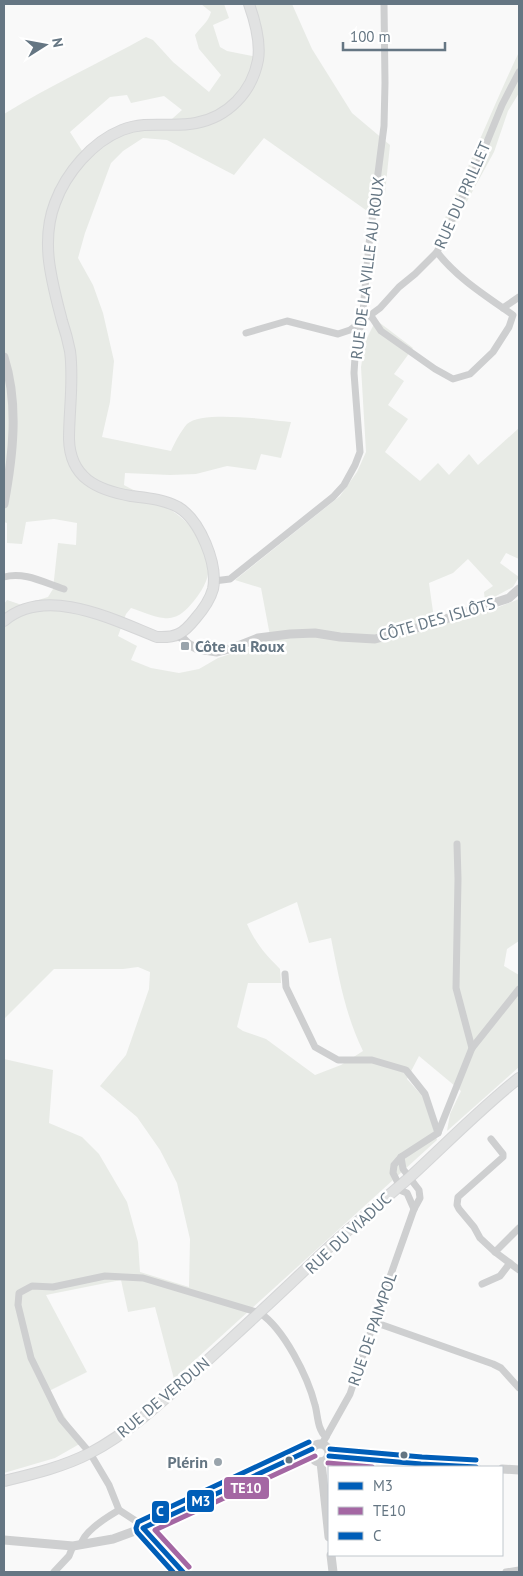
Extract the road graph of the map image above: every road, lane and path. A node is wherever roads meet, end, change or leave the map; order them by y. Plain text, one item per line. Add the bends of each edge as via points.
1 (249, 4) edge
2 (384, 4) edge
3 (519, 72) edge
4 (437, 252) junction
5 (519, 297) edge
6 (504, 308) junction
7 (516, 315) edge
8 (371, 316) junction
9 (362, 322) junction
10 (246, 333) dead end
11 (4, 357) edge
12 (4, 504) edge
13 (4, 577) edge
14 (214, 581) junction
15 (64, 589) dead end
16 (519, 589) edge
17 (4, 621) edge
18 (179, 635) junction
19 (456, 844) dead end
20 (285, 974) dead end
21 (519, 990) edge
22 (472, 1048) junction
23 (519, 1078) edge
24 (519, 1084) edge
25 (438, 1134) junction
26 (491, 1139) dead end
27 (401, 1157) junction
28 (411, 1179) junction
29 (401, 1188) junction
30 (414, 1210) junction
31 (519, 1228) edge
32 (495, 1252) junction
33 (510, 1263) junction
34 (519, 1270) edge
35 (301, 1275) joint
36 (482, 1284) dead end
37 (260, 1313) junction
38 (374, 1322) junction
39 (519, 1388) edge
40 (324, 1440) junction
41 (90, 1453) junction
42 (312, 1453) junction
43 (325, 1459) junction
44 (455, 1466) edge
45 (503, 1469) edge
46 (519, 1470) edge
47 (4, 1481) edge
48 (119, 1510) junction
49 (328, 1518) edge
50 (143, 1528) junction
51 (4, 1540) edge
52 (77, 1546) junction
53 (331, 1556) edge
54 (332, 1571) edge
55 (519, 1571) edge
56 (54, 1572) edge
57 (183, 1572) edge
58 (506, 1572) edge

1 - 14 main road via 257,35 258,59 248,87 238,101 213,118 197,123 141,125 123,129 100,142 74,169 55,202 47,244 53,286 70,350 69,440 76,468 84,479 97,486 178,507 197,528 207,547 214,566
2 - 9 street, RUE DE LA VILLE AU ROUX via 384,126
3 - 4 street, RUE DU PRILLET
4 - 6 street via 461,277
4 - 8 street, RUE DU PRILLET
5 - 6 street
6 - 7 street
7 - 8 street via 493,352 470,374 453,379 382,331
8 - 9 street, RUE DU PRILLET
9 - 10 street, RUE DU PRILLET via 338,334 287,321
9 - 14 street, RUE DE LA VILLE AU ROUX via 356,341 354,373 360,452 344,485 230,579
11 - 12 street via 12,398 13,440
13 - 15 street via 23,575
14 - 18 main road via 209,599 195,620
16 - 18 street, CÔTE DES ISLÔTS via 509,598 375,639 290,634 258,638 217,652 198,649
17 - 18 main road via 24,610 60,605 79,608 157,637
19 - 22 street via 456,988
20 - 25 street via 286,987 316,1047 338,1060 372,1060 406,1070 425,1094
21 - 22 street
22 - 25 street
23 - 28 main road
24 - 28 main road
25 - 27 street
26 - 32 street via 503,1157 458,1197 457,1205 480,1238
27 - 28 street, RUE DE PAIMPOL via 403,1169
27 - 29 street via 394,1165 393,1173
28 - 29 main road
28 - 30 street, RUE DE PAIMPOL via 419,1190 420,1198
29 - 30 street via 407,1193
29 - 35 main road, RUE DU VIADUC via 346,1232
30 - 38 street, RUE DE PAIMPOL
31 - 32 street
32 - 33 street
33 - 34 street
33 - 36 street via 500,1276
35 - 37 main road, RUE DE VERDUN
37 - 40 street via 298,1360 309,1385
37 - 41 main road, RUE DE VERDUN via 155,1408
37 - 41 street via 143,1278 105,1276 53,1287 32,1286 19,1293 18,1305 31,1358 61,1419
38 - 39 street via 493,1364
38 - 40 street, RUE DE PAIMPOL via 350,1394
40 - 42 street
40 - 43 street via 329,1450
41 - 47 main road, RUE DE VERDUN
41 - 48 street
42 - 43 street via 316,1460
42 - 50 street via 289,1460
43 - 44 street
43 - 49 street
45 - 46 street
48 - 50 street
48 - 52 street via 108,1516
50 - 52 street via 113,1540
50 - 57 street
51 - 52 street
52 - 56 street
53 - 54 street
55 - 58 street

